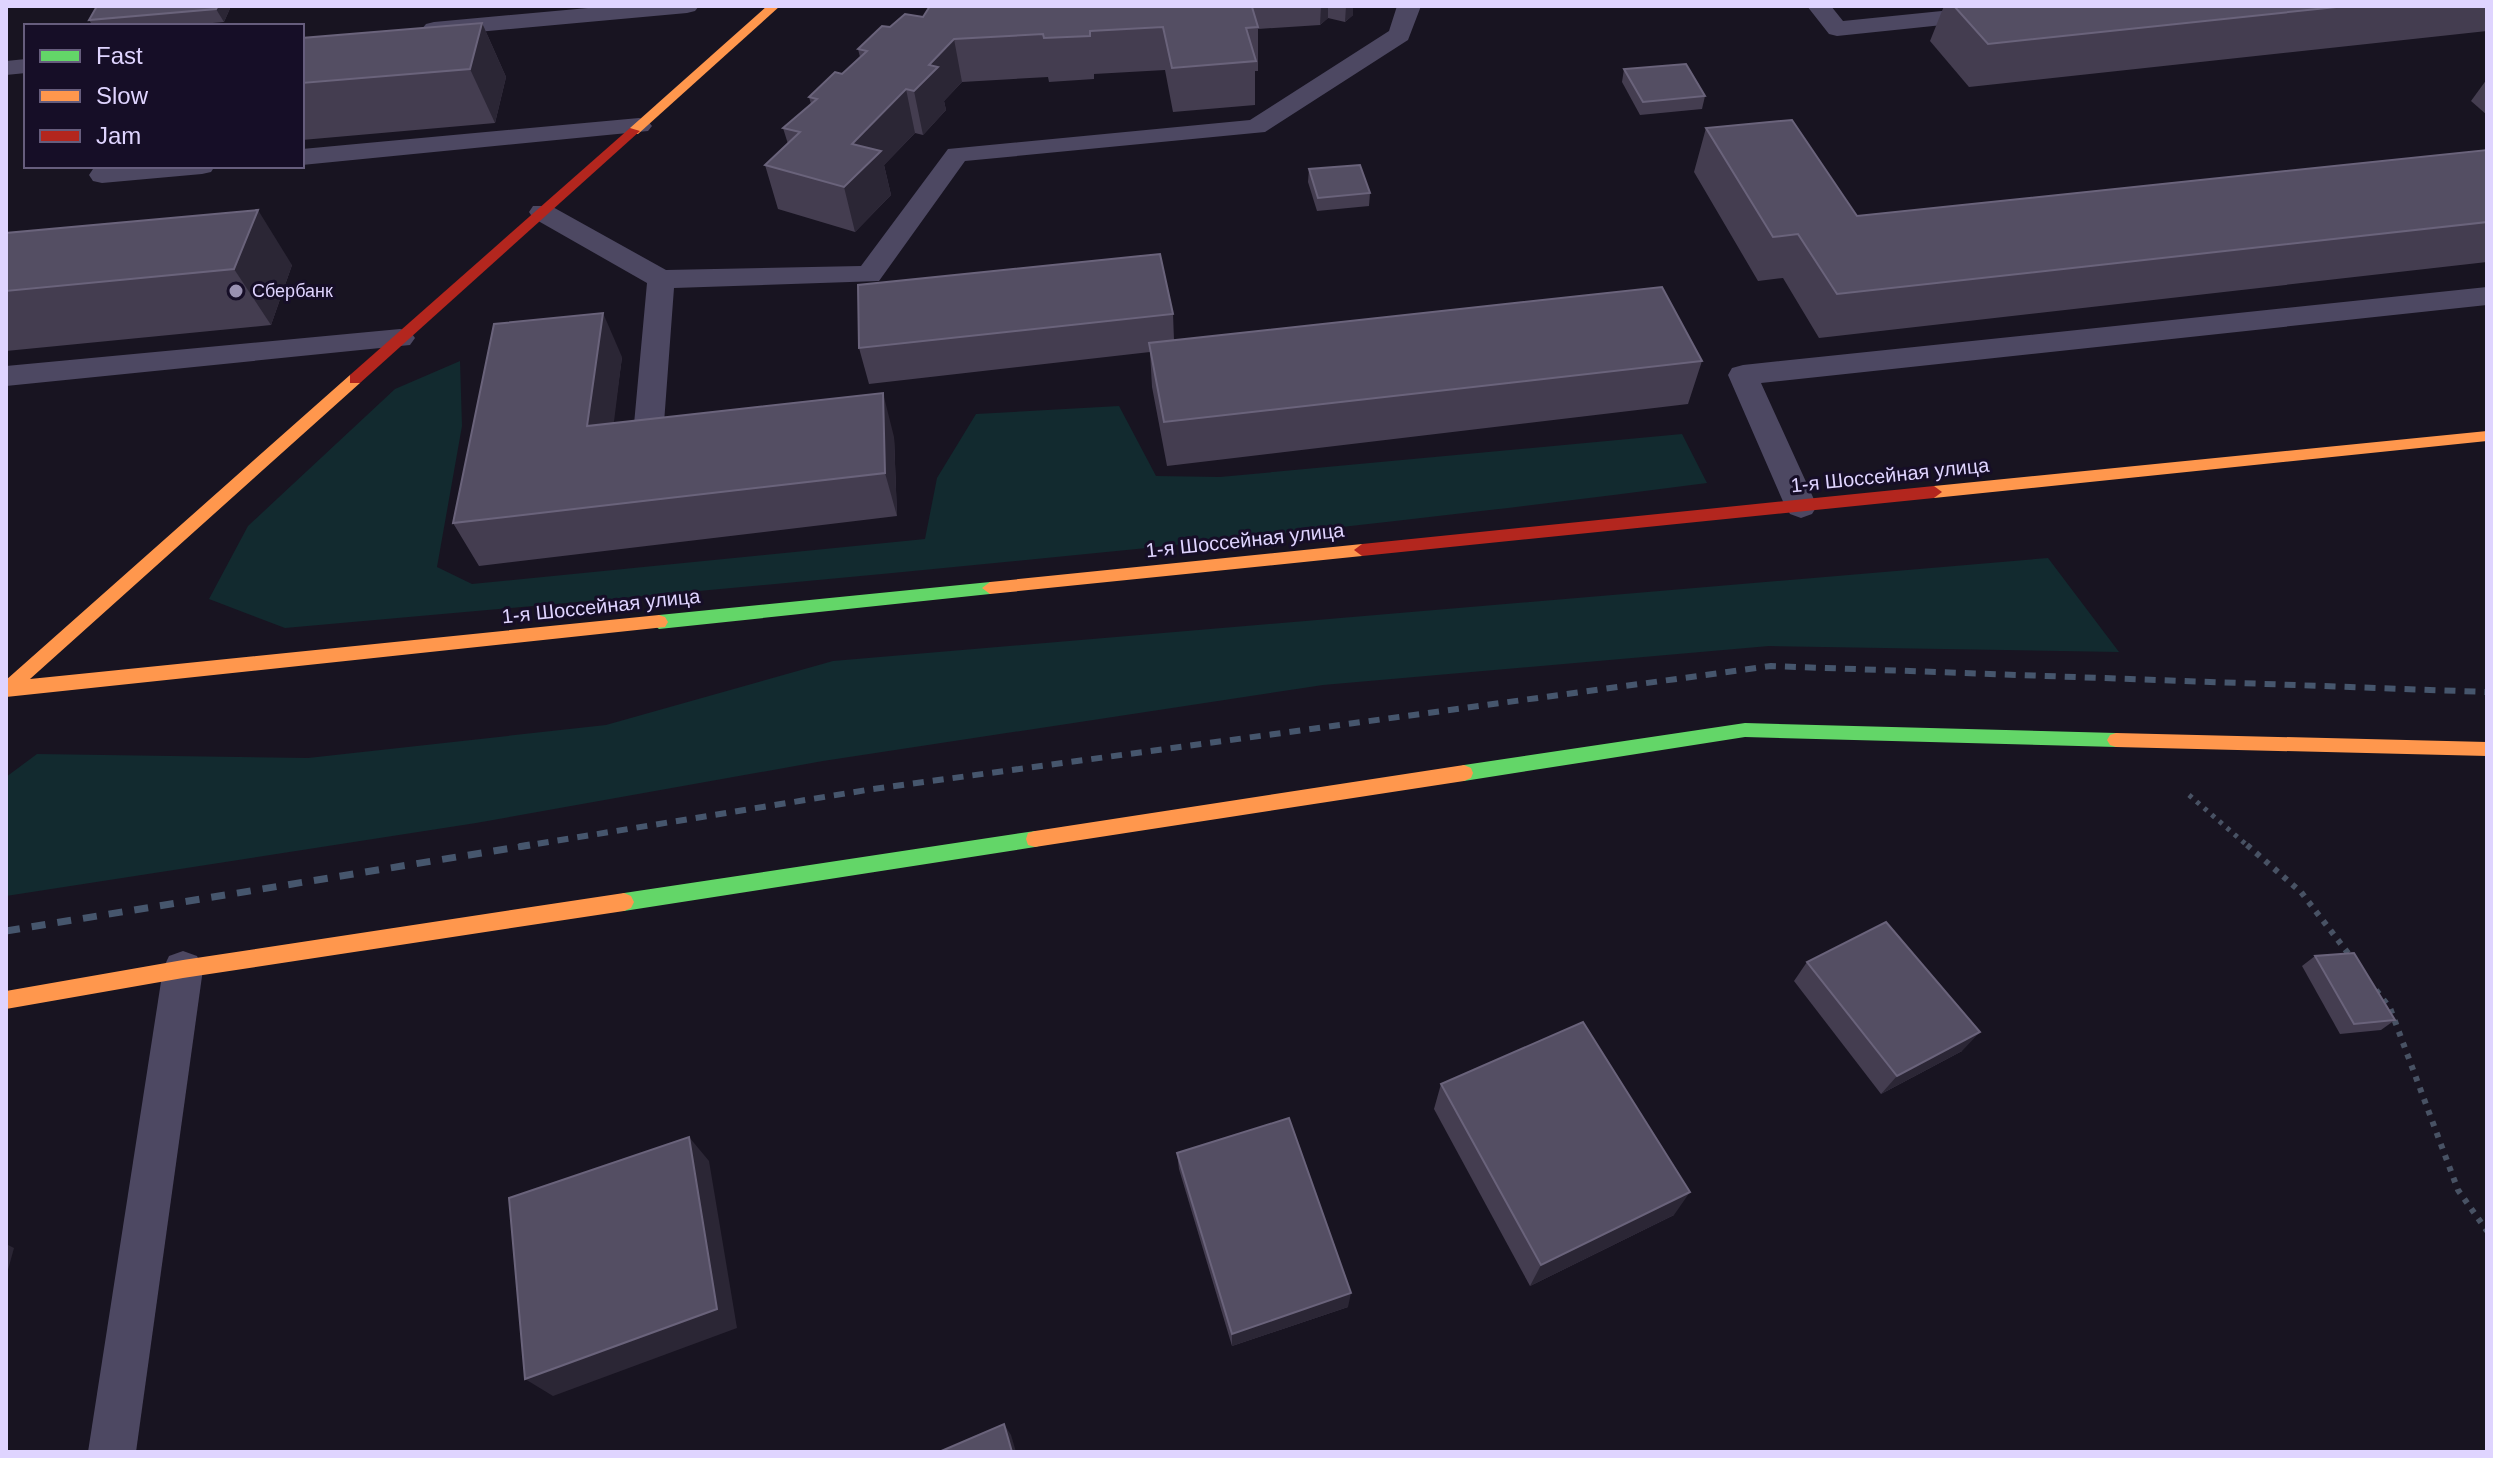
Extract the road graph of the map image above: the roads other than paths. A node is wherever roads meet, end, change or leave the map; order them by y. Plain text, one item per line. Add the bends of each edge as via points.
1 (687, 6) edge
2 (774, 6) edge
3 (1409, 6) edge
4 (1819, 6) edge
5 (2058, 6) edge
6 (631, 9) edge
7 (412, 31) edge
8 (639, 126) junction
9 (304, 157) edge
10 (180, 168) edge
11 (102, 175) dead end
12 (542, 212) junction
13 (661, 279) junction
14 (2487, 296) edge
15 (400, 338) junction
16 (6, 376) edge
17 (708, 429) edge
18 (2487, 436) edge
19 (1801, 506) junction
20 (7, 689) edge
21 (2487, 749) edge
22 (183, 969) junction
23 (6, 1000) edge
24 (112, 1452) edge

1 - 6 lane
2 - 8 street
3 - 13 lane via 1400,35 1256,127 957,154 869,275
4 - 5 lane via 1837,29
6 - 7 lane
8 - 9 lane
8 - 12 street
10 - 11 lane
12 - 13 lane
12 - 15 street
13 - 17 lane via 648,435
14 - 19 lane via 1743,375
15 - 16 lane
15 - 20 street
18 - 19 street, 1-я Шоссейная улица
19 - 20 street, 1-я Шоссейная улица
21 - 22 street via 1745,730
22 - 23 street
22 - 24 lane

